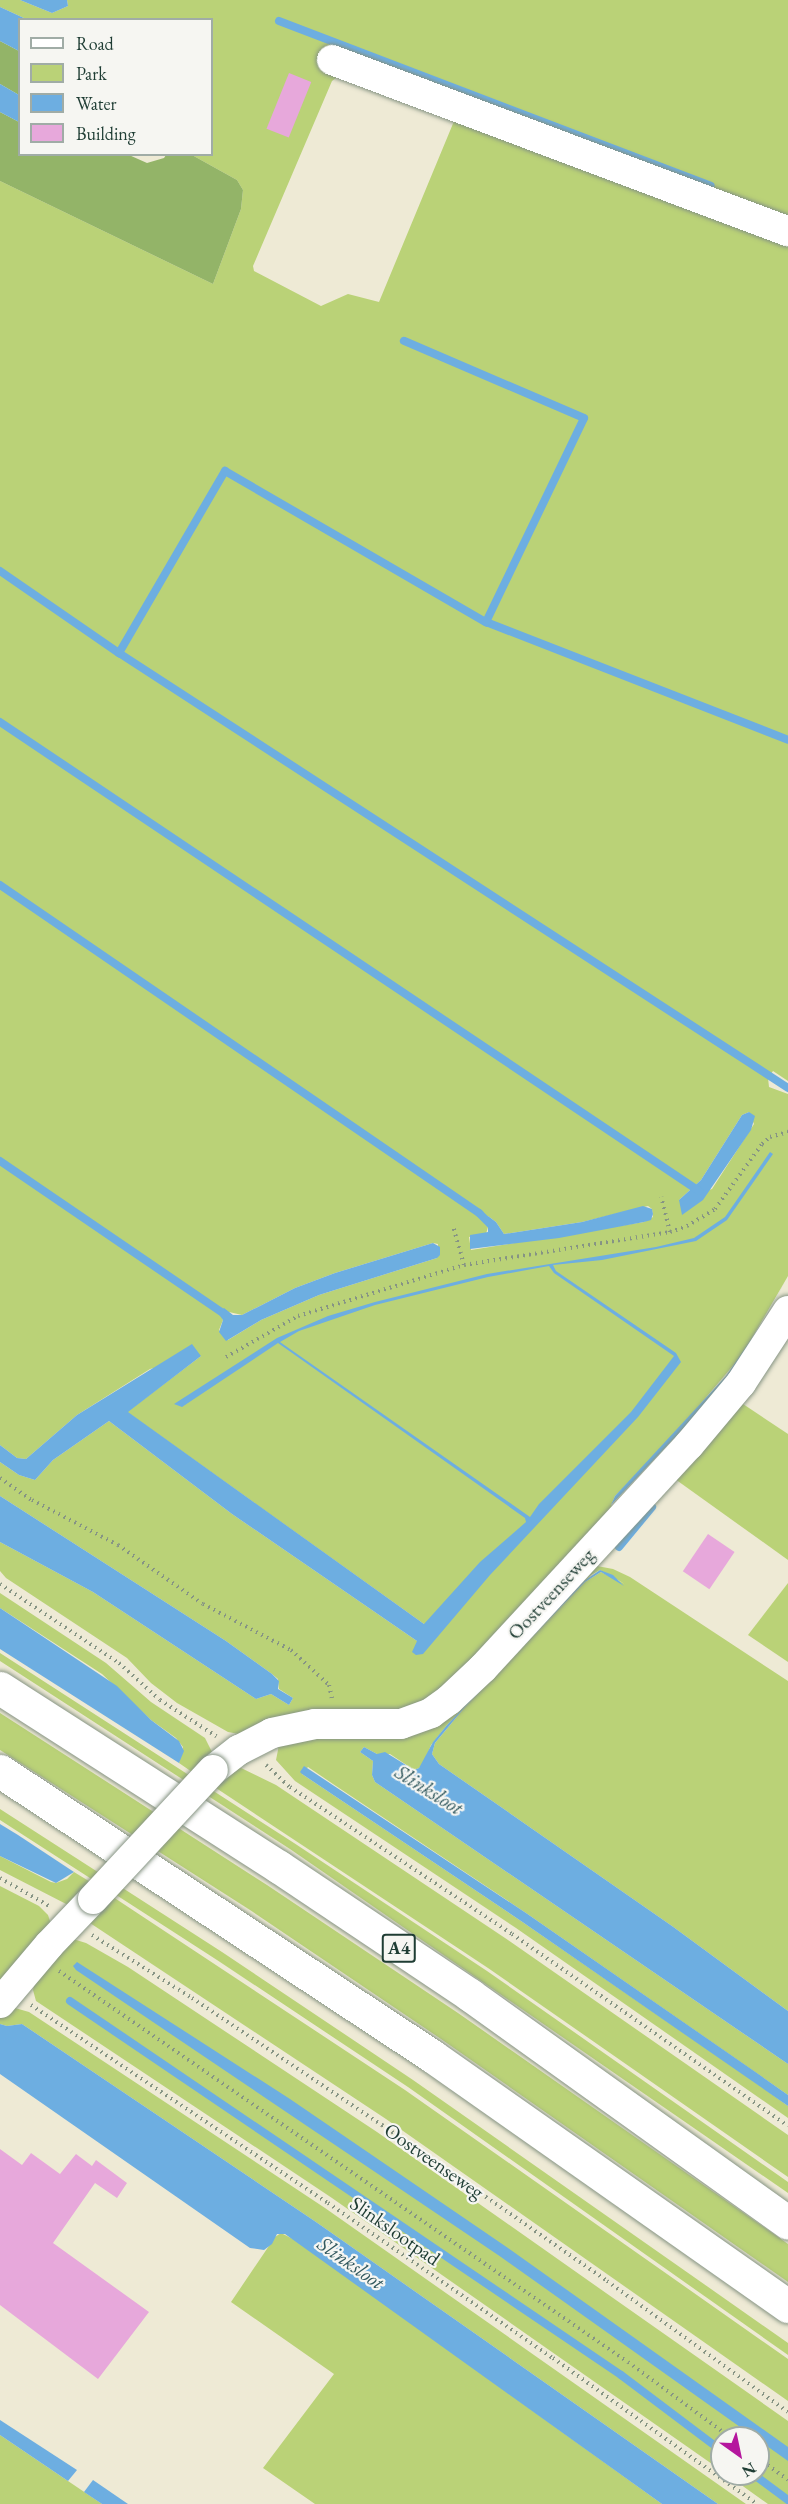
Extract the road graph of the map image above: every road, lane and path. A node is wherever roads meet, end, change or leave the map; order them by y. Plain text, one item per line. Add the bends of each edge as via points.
1 (332, 60) dead end
2 (788, 231) edge
3 (788, 1132) edge
4 (662, 1197) dead end
5 (453, 1226) dead end
6 (670, 1232) junction
7 (464, 1265) junction
8 (788, 1311) edge
9 (226, 1357) dead end
10 (0, 1478) edge
11 (0, 1584) edge
12 (0, 1688) edge
13 (336, 1724) junction
14 (238, 1750) junction
15 (0, 1771) edge
16 (0, 1878) edge
17 (71, 1922) junction
18 (38, 1957) junction
19 (5, 1997) edge
20 (788, 2126) edge
21 (788, 2223) edge
22 (788, 2306) edge
23 (788, 2412) edge
24 (715, 2426) edge
25 (770, 2467) edge
26 (788, 2480) edge
27 (757, 2504) edge

1 - 2 street
3 - 6 path via 770,1137 762,1144 715,1209
4 - 6 path
5 - 7 path
6 - 7 path
7 - 9 path via 298,1316
8 - 13 street, Oostveenseweg via 741,1383 689,1445 466,1686 431,1713 415,1720 386,1726
10 - 13 path via 32,1500 118,1545 203,1604 291,1650 329,1685
11 - 14 path via 119,1663 176,1711
12 - 21 highway, A4 via 470,1995
13 - 14 street, Oostveenseweg via 296,1726
14 - 17 street, Oostveenseweg, bridge via 213,1770
14 - 20 path via 255,1754 290,1787 512,1934
15 - 22 highway via 432,2056
16 - 17 path, Oostveenseweg via 36,1896
17 - 18 street, Oostveenseweg
17 - 23 path, Oostveenseweg via 382,2125
18 - 19 street, Oostveenseweg
18 - 24 path via 628,2362
19 - 27 path, Slinkslootpad via 328,2203
25 - 26 path

